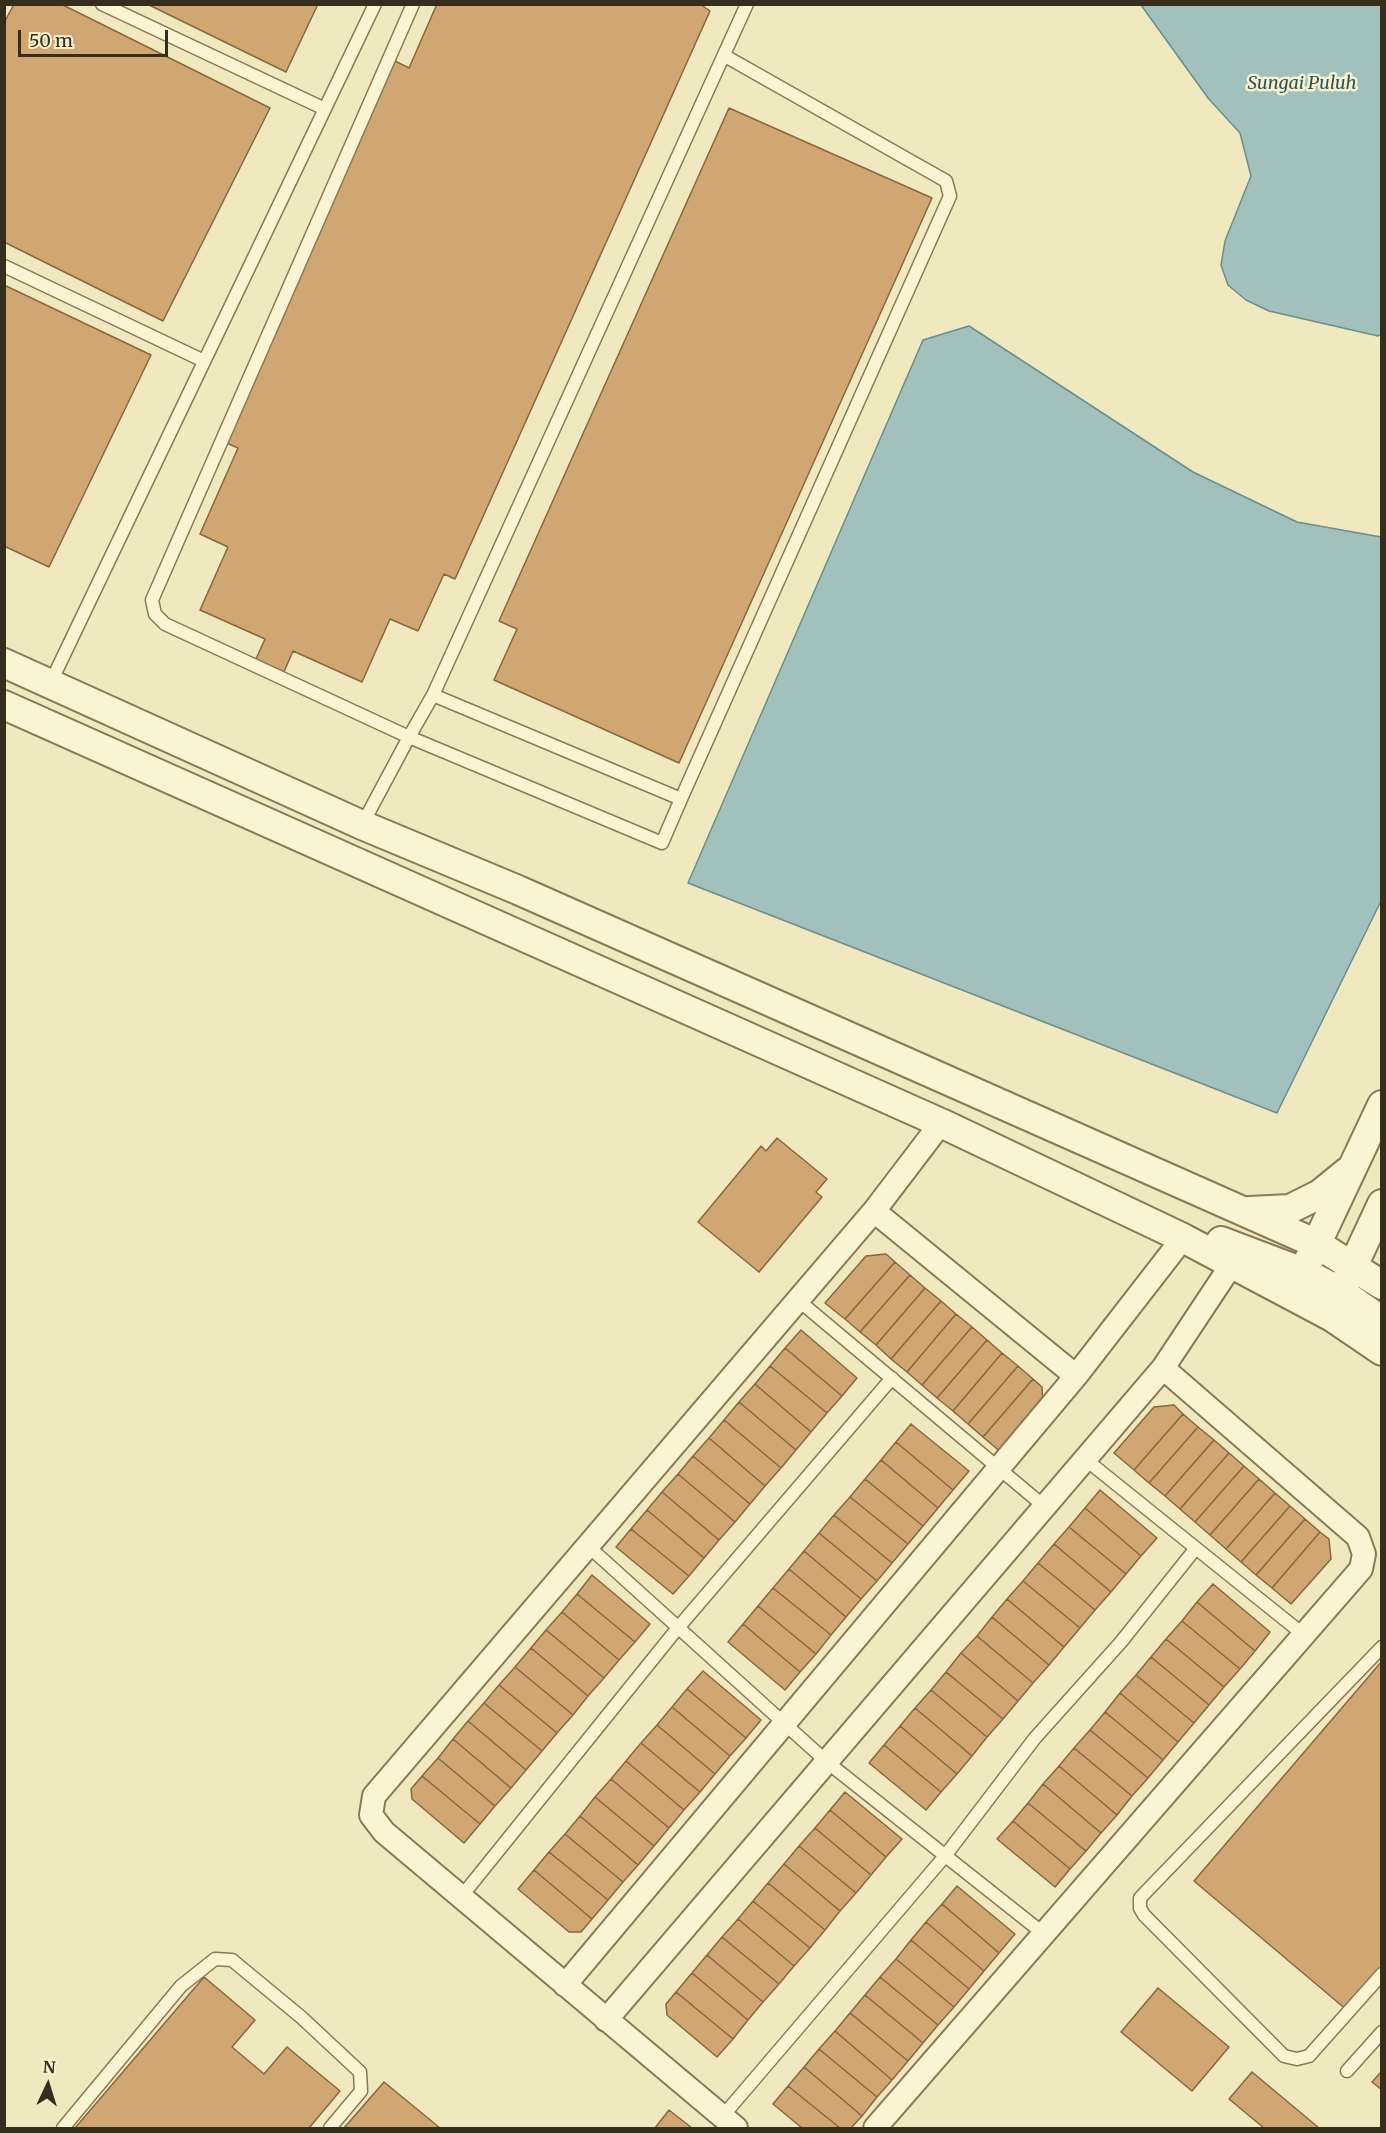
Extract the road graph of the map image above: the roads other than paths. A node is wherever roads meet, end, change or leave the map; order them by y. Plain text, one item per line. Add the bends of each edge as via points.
1 (102, 4) edge
2 (375, 4) edge
3 (413, 4) edge
4 (747, 4) edge
5 (725, 56) junction
6 (325, 109) junction
7 (4, 266) edge
8 (204, 361) junction
9 (4, 663) edge
10 (50, 684) junction
11 (434, 695) junction
12 (4, 705) edge
13 (409, 737) junction
14 (681, 798) junction
15 (362, 825) junction
16 (518, 890) junction
17 (502, 926) junction
18 (1382, 1105) edge
19 (941, 1123) junction
20 (1353, 1166) junction
21 (1382, 1204) edge
22 (1244, 1211) junction
23 (874, 1212) junction
24 (1174, 1234) junction
25 (1317, 1244) junction
26 (1232, 1264) junction
27 (1354, 1265) junction
28 (1303, 1272) junction
29 (1382, 1285) edge
30 (1341, 1292) junction
31 (798, 1300) junction
32 (1382, 1321) edge
33 (1382, 1351) edge
34 (1163, 1368) junction
35 (1076, 1376) junction
36 (892, 1378) junction
37 (1085, 1459) junction
38 (999, 1467) junction
39 (1045, 1507) junction
40 (588, 1546) junction
41 (1196, 1548) junction
42 (676, 1629) junction
43 (1304, 1635) junction
44 (1382, 1647) edge
45 (784, 1725) junction
46 (827, 1762) junction
47 (945, 1856) junction
48 (461, 1897) junction
49 (1044, 1934) junction
50 (1382, 1974) edge
51 (565, 1985) junction
52 (606, 2020) junction
53 (1382, 2032) edge
54 (1347, 2071) dead end
55 (729, 2123) edge
56 (63, 2128) edge
57 (330, 2128) edge
58 (875, 2128) edge

1 - 6 lane
2 - 6 lane
3 - 13 lane via 152,600 155,614 165,624
4 - 5 lane
5 - 11 lane
5 - 14 lane via 946,181 950,196
6 - 8 lane
7 - 8 lane
8 - 10 lane
9 - 10 street
10 - 15 street
11 - 13 lane
11 - 14 lane
12 - 17 street
13 - 14 lane via 662,843
13 - 15 lane
15 - 16 street
16 - 17 street
16 - 22 street
17 - 19 street
18 - 20 street
19 - 23 street
19 - 24 street
20 - 22 street via 1320,1194 1290,1209
20 - 25 street
21 - 27 street
22 - 25 street
23 - 31 street
23 - 35 street
24 - 26 street
24 - 28 street via 1224,1242
24 - 35 street
25 - 27 street
25 - 28 street
26 - 33 street via 1332,1317
26 - 34 street
27 - 29 street
27 - 30 street
28 - 30 street
30 - 32 street
31 - 36 lane
31 - 40 street
34 - 37 street
34 - 43 street via 1358,1537 1364,1554 1361,1569
35 - 38 street
36 - 38 lane
36 - 42 lane
37 - 39 street
37 - 41 lane
38 - 39 lane
38 - 45 street
39 - 46 street
40 - 42 lane
40 - 48 street via 374,1796 370,1815 384,1832
41 - 43 lane
41 - 47 lane via 1035,1738
42 - 45 lane
42 - 48 lane
43 - 49 street
44 - 50 lane via 1140,1898 1140,1908 1284,2056 1309,2056
45 - 46 lane
45 - 51 street
46 - 47 lane
46 - 52 street
47 - 49 lane
47 - 55 lane
48 - 51 street
49 - 58 street
51 - 52 street
52 - 55 street
53 - 54 lane
56 - 57 lane via 181,1986 214,1959 232,1960 360,2072 361,2091

